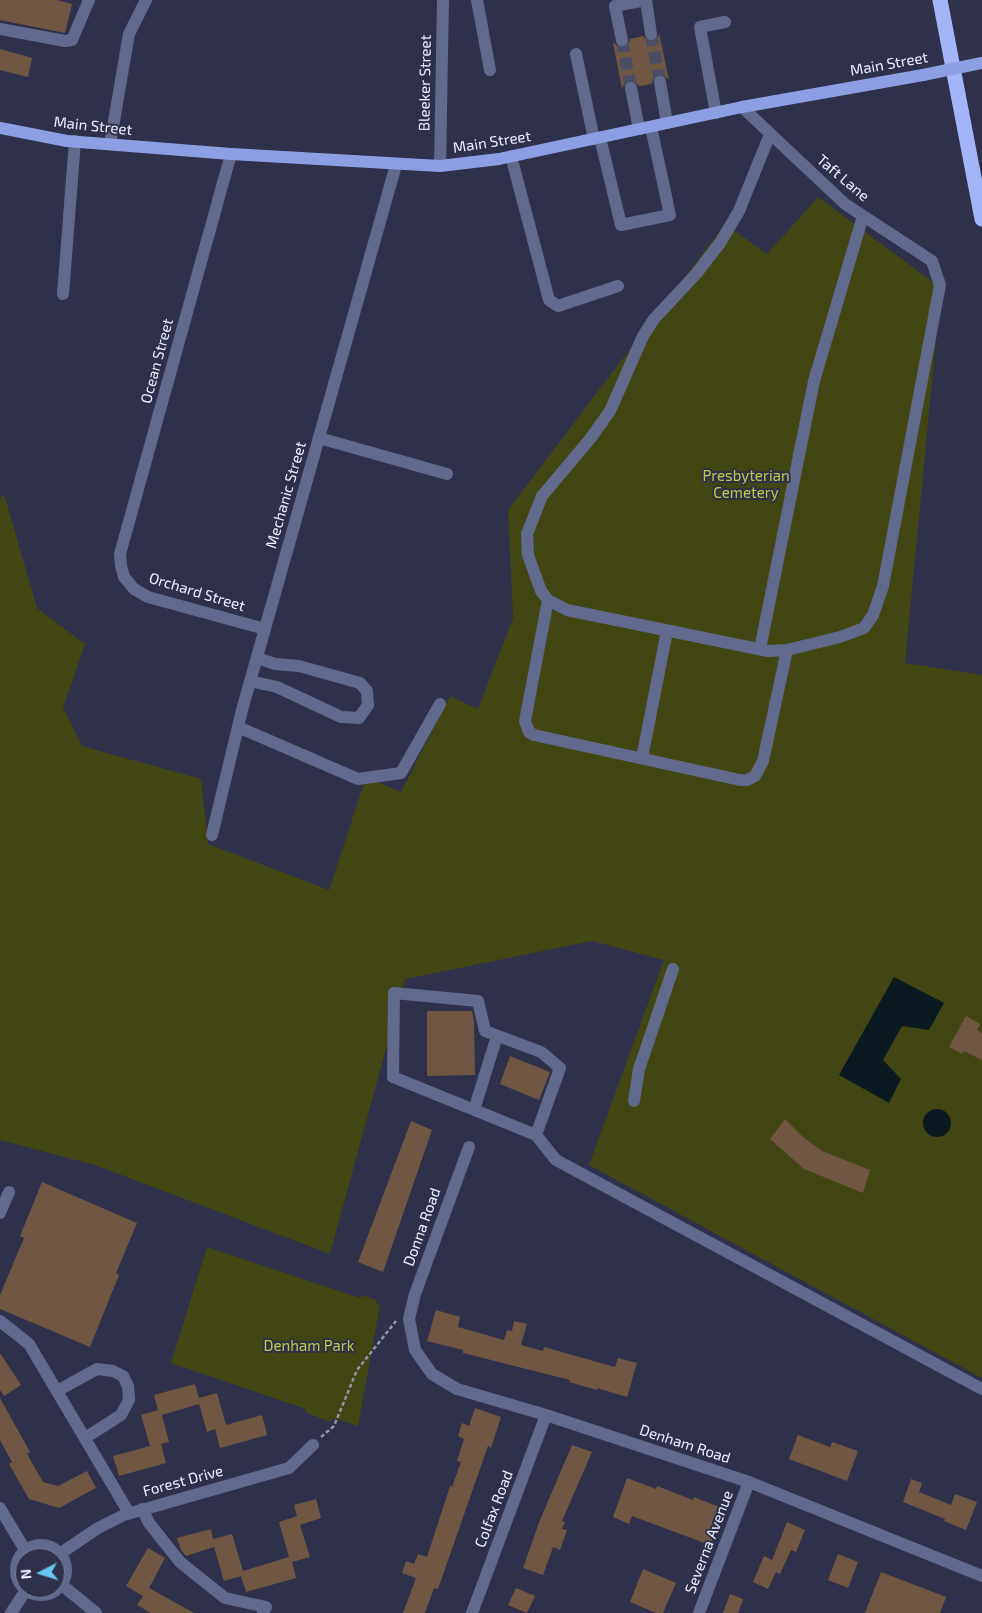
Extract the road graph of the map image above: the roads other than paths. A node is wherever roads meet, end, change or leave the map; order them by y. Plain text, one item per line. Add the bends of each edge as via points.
1 (89, 0) edge
2 (146, 0) edge
3 (443, 0) edge
4 (477, 0) edge
5 (940, 0) edge
6 (725, 22) dead end
7 (0, 29) edge
8 (652, 34) tunnel mouth
9 (622, 40) tunnel mouth
10 (576, 54) dead end
11 (982, 63) edge
12 (490, 70) dead end
13 (660, 82) tunnel mouth
14 (631, 88) tunnel mouth
15 (742, 107) junction
16 (716, 113) junction
17 (667, 123) junction
18 (0, 128) edge
19 (645, 128) junction
20 (770, 134) junction
21 (597, 138) junction
22 (75, 142) junction
23 (110, 144) junction
24 (231, 154) junction
25 (511, 156) junction
26 (396, 165) junction
27 (440, 166) junction
28 (863, 216) junction
29 (982, 219) edge
30 (618, 286) dead end
31 (63, 294) dead end
32 (319, 438) junction
33 (447, 474) dead end
34 (124, 577) joint
35 (548, 600) junction
36 (265, 629) junction
37 (668, 631) junction
38 (760, 649) junction
39 (787, 650) junction
40 (257, 658) junction
41 (250, 681) junction
42 (440, 704) dead end
43 (238, 727) junction
44 (642, 758) junction
45 (212, 835) dead end
46 (673, 968) dead end
47 (497, 1036) junction
48 (634, 1100) dead end
49 (474, 1110) junction
50 (536, 1134) junction
51 (469, 1147) dead end
52 (8, 1192) dead end
53 (0, 1213) edge
54 (409, 1319) joint
55 (0, 1321) edge
56 (982, 1390) edge
57 (57, 1392) junction
58 (546, 1415) junction
59 (85, 1438) junction
60 (313, 1445) road end
61 (749, 1482) junction
62 (0, 1508) edge
63 (142, 1509) junction
64 (129, 1513) junction
65 (24, 1548) edge
66 (30, 1548) edge
67 (55, 1548) edge
68 (65, 1550) edge
69 (65, 1562) edge
70 (65, 1574) edge
71 (982, 1576) edge
72 (65, 1587) edge
73 (21, 1598) edge
74 (11, 1613) edge
75 (96, 1613) edge
76 (264, 1613) edge
77 (472, 1613) edge
78 (699, 1613) edge

1 - 7 street via 72,40 65,42
2 - 23 street via 129,34
3 - 27 street, Bleeker Street
4 - 12 street
5 - 29 highway
6 - 16 street via 700,26
8 - 9 street via 646,0 615,6
10 - 21 street
11 - 15 main road, Main Street, bridge
13 - 17 street
14 - 19 street
15 - 16 main road, Main Street
15 - 20 street, Taft Lane
16 - 17 main road, Main Street
17 - 19 main road, Main Street
18 - 22 main road, Main Street
19 - 21 main road, Main Street
19 - 21 street via 670,215 621,225
20 - 28 street, Taft Lane via 845,204
20 - 35 street via 739,212 720,243 654,319 643,336 610,411 542,496 527,534 528,555
21 - 25 main road, Main Street
22 - 23 main road, Main Street
22 - 31 street
23 - 24 main road, Main Street
24 - 26 main road, Main Street
24 - 34 street, Ocean Street via 120,554
25 - 27 main road, Main Street
25 - 30 street via 549,300 558,306
26 - 27 main road, Main Street
26 - 32 street, Mechanic Street
28 - 38 street via 814,381
28 - 39 street, Taft Lane via 932,261 940,285 883,586 873,616 864,628
32 - 33 street
32 - 36 street, Mechanic Street
34 - 36 street, Orchard Street via 134,589 148,597
35 - 37 street via 567,610
35 - 44 street via 525,727 534,735
36 - 40 street, Mechanic Street
37 - 38 street
37 - 44 street
38 - 39 street
39 - 44 street via 763,761 754,776 740,780
40 - 41 street, Mechanic Street
40 - 41 street via 360,683 367,691 368,705 359,718 341,716 277,687
41 - 43 street, Mechanic Street
42 - 43 street via 401,773 358,779
43 - 45 street, Mechanic Street
46 - 48 street via 639,1069
47 - 49 street
47 - 49 street via 485,1032 478,1001 394,993 393,1077
47 - 50 street via 541,1052 560,1068
49 - 50 street
50 - 56 street via 556,1160
51 - 54 street, Donna Road via 415,1294
52 - 53 street
54 - 58 street, Denham Road via 410,1336 422,1363 444,1383
55 - 57 street via 29,1344
57 - 59 street
57 - 59 street via 97,1368 123,1376 129,1400 122,1415
58 - 61 street, Denham Road
58 - 77 street, Colfax Road
59 - 64 street
60 - 63 street, Forest Drive via 289,1468
61 - 71 street, Denham Road
61 - 78 street, Severna Avenue
62 - 65 street
63 - 64 street, Forest Drive
63 - 76 street via 180,1562 225,1598 266,1607
64 - 68 street, Forest Drive via 98,1528
66 - 67 street via 40,1544
69 - 70 street
72 - 75 street
73 - 74 street

